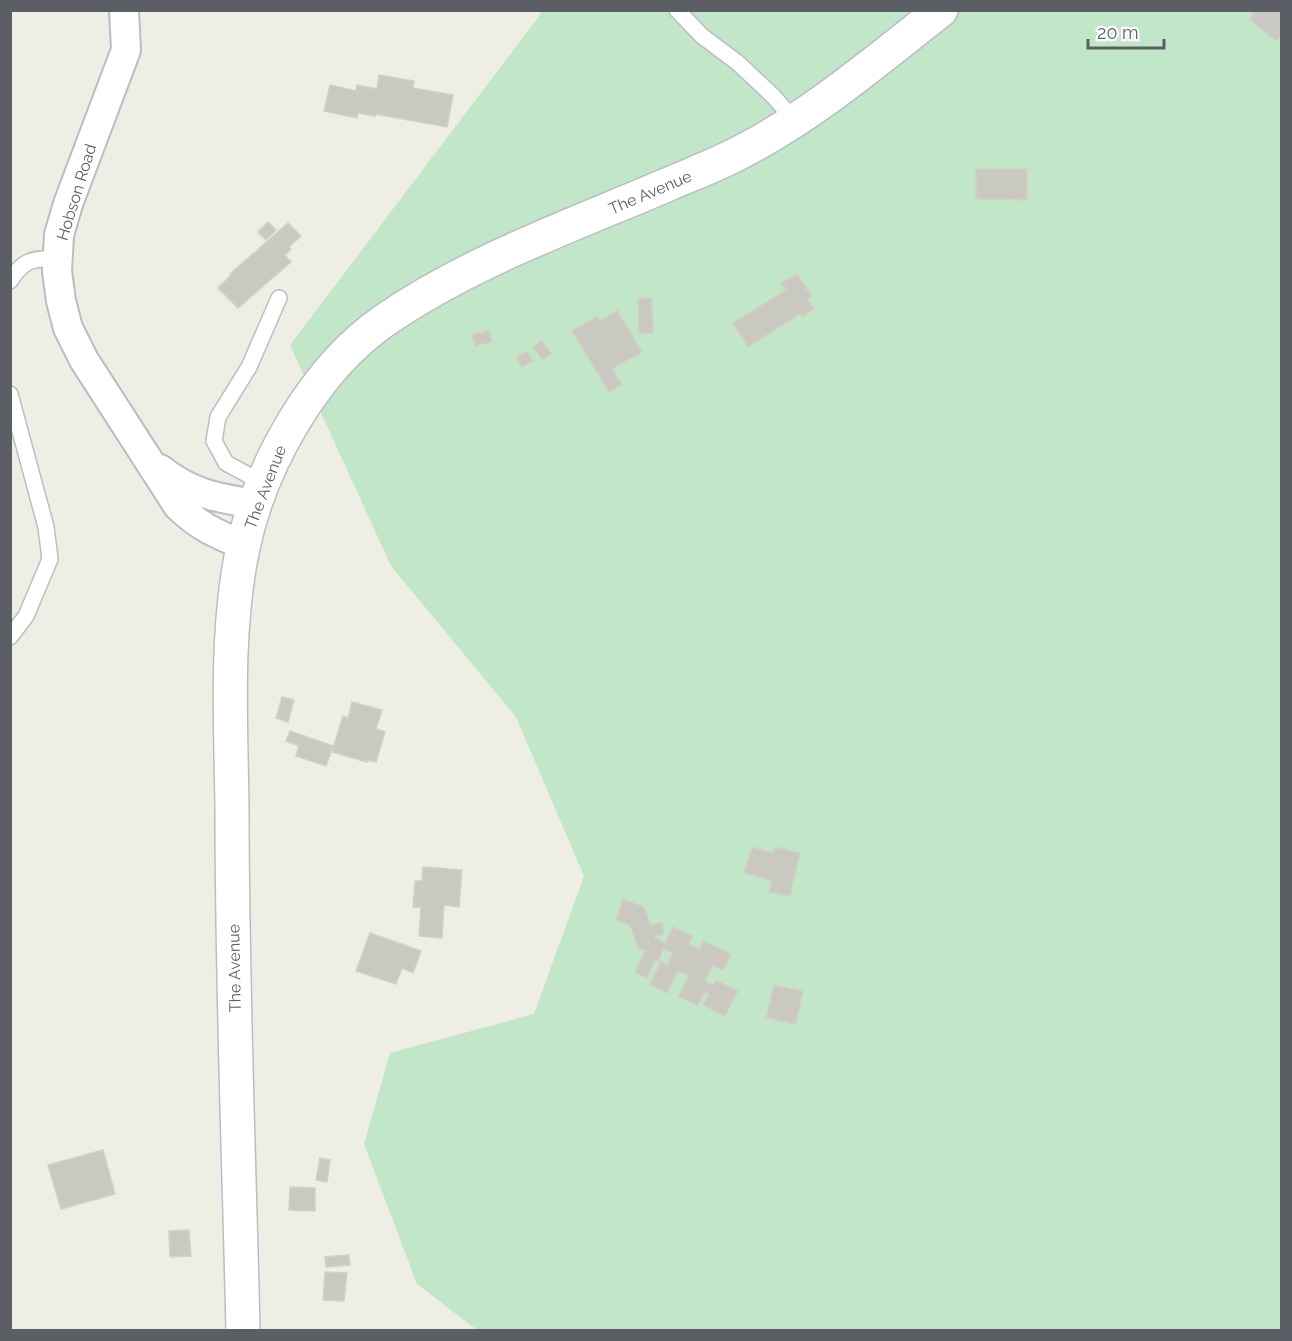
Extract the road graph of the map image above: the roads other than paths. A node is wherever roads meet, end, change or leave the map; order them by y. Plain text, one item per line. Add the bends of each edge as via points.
1 (124, 10) edge
2 (677, 10) edge
3 (940, 10) edge
4 (795, 121) junction
5 (58, 258) junction
6 (10, 281) edge
7 (279, 298) dead end
8 (10, 394) edge
9 (151, 462) junction
10 (259, 494) junction
11 (243, 545) junction
12 (10, 636) edge
13 (243, 1330) edge

1 - 5 street, Hobson Road via 126,50 68,204 59,235
2 - 4 lane via 766,89
3 - 4 street, The Avenue
4 - 10 street, The Avenue via 736,154 464,274 381,322 350,349 304,404
5 - 6 lane via 32,260 18,269
5 - 9 street, Hobson Road via 61,301 68,328 100,388
7 - 10 lane via 249,367 218,417 214,441 226,463
8 - 12 lane via 46,527 50,559 26,616
9 - 10 street, Hobson Road via 175,482 196,492
9 - 11 street, Hobson Road via 178,506 195,522
10 - 11 street, The Avenue
11 - 13 street, The Avenue via 232,635 231,693

